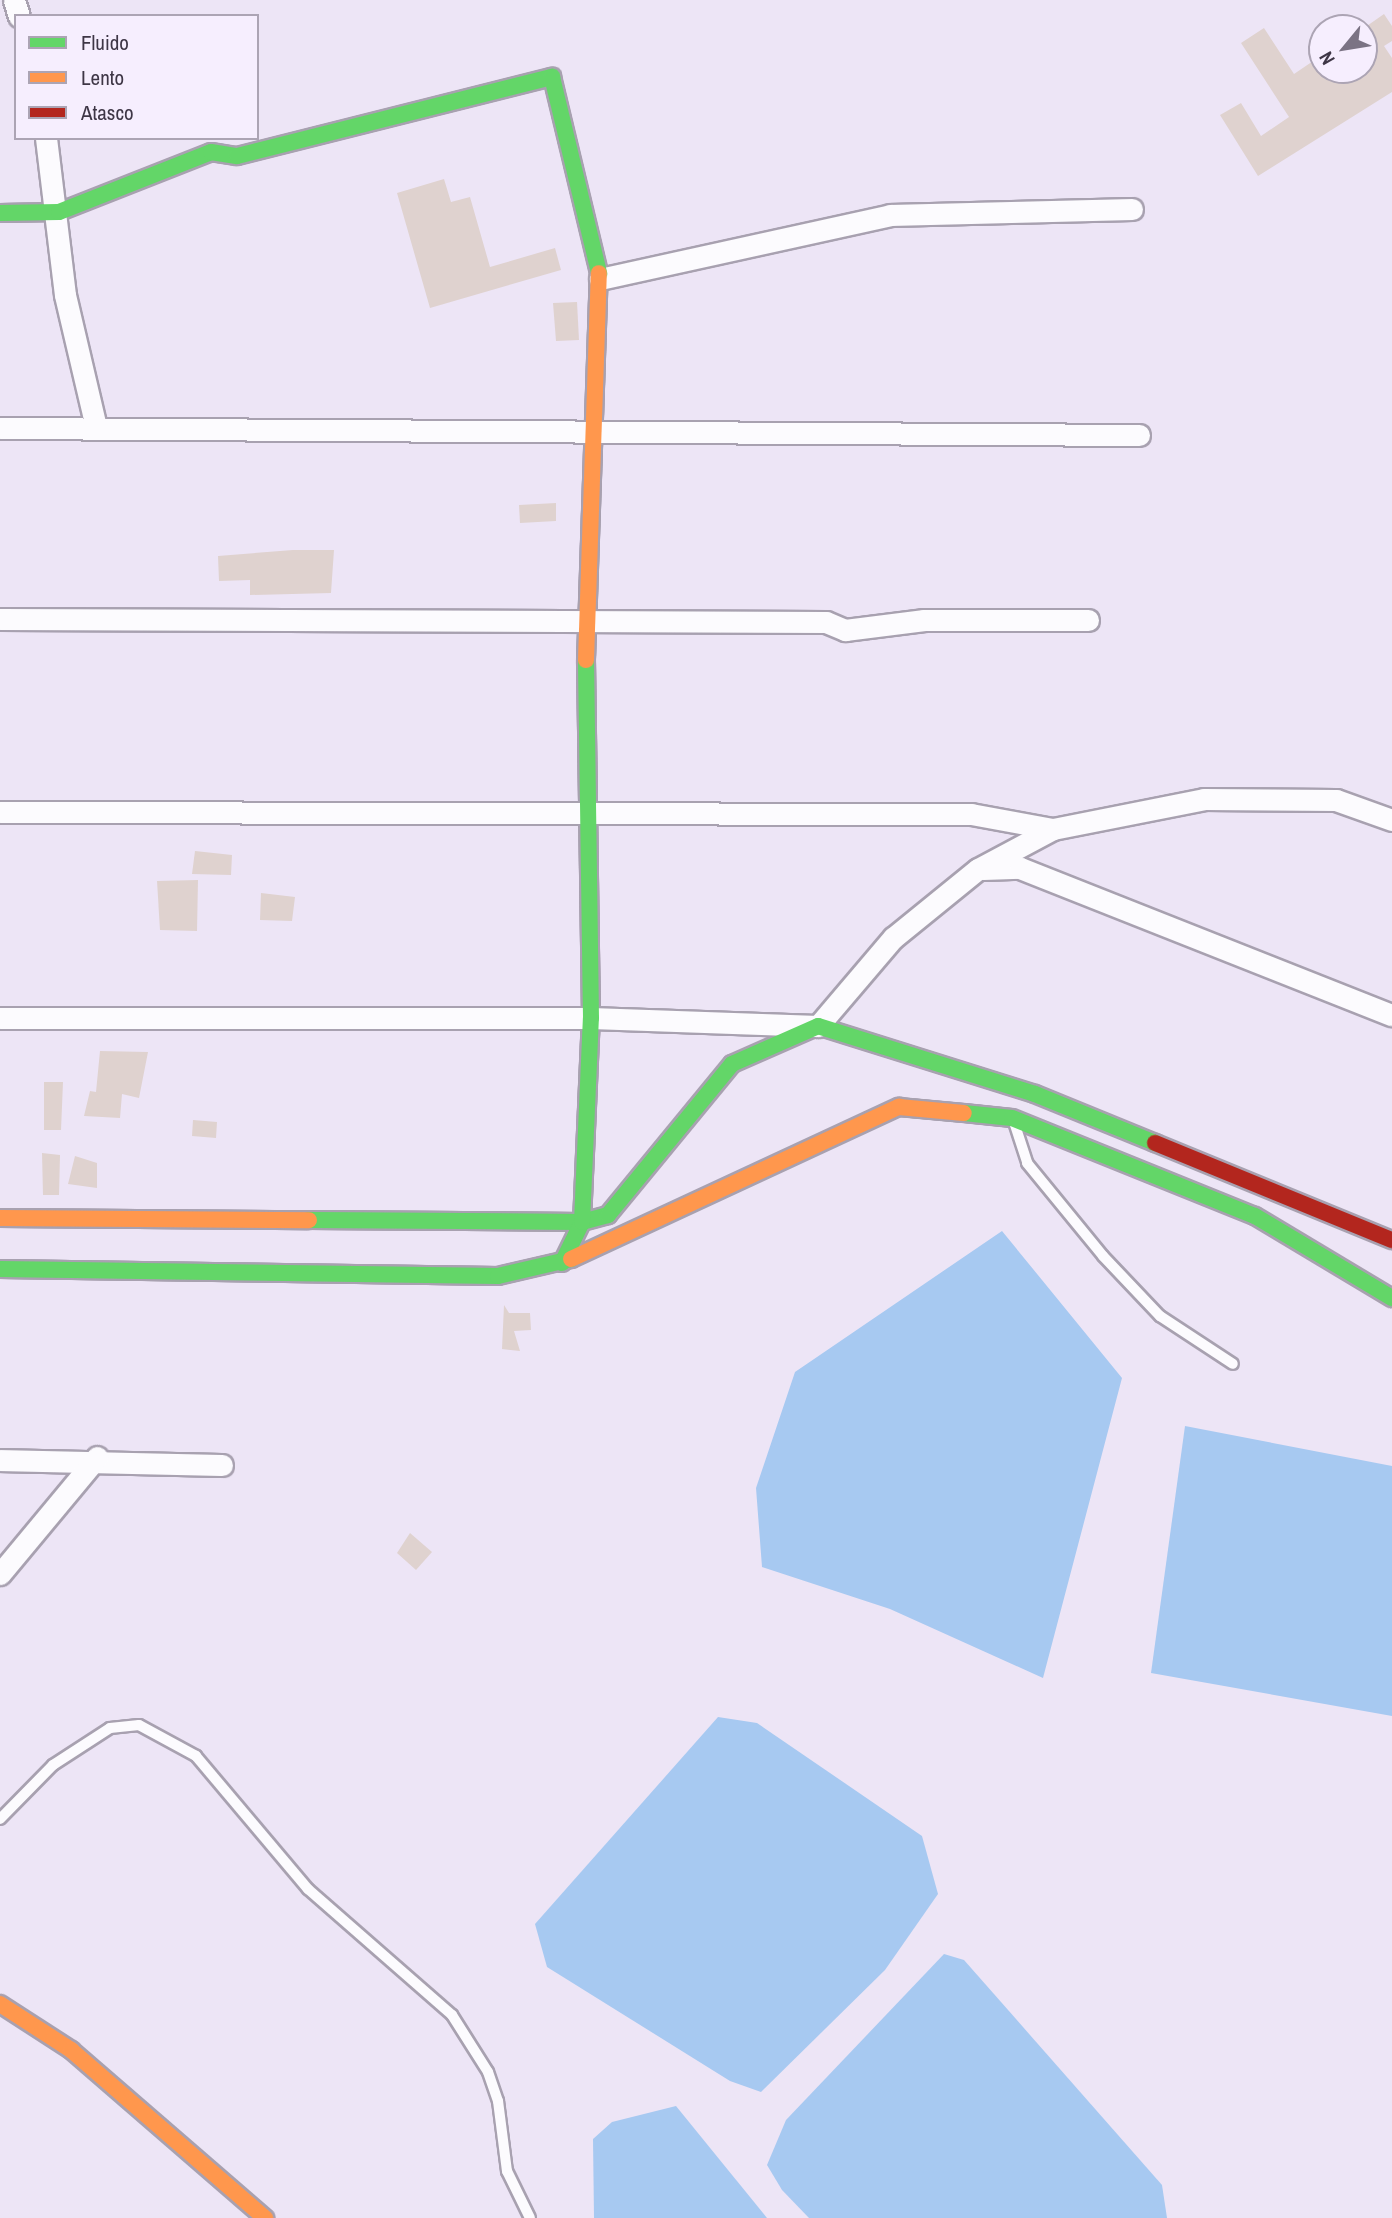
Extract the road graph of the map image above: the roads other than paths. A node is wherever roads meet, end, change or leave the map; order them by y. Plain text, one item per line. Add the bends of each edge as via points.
1 (46, 140) edge
2 (1132, 208) dead end
3 (59, 212) junction
4 (0, 213) edge
5 (600, 279) junction
6 (96, 427) junction
7 (0, 428) edge
8 (592, 434) junction
9 (1139, 435) dead end
10 (0, 619) edge
11 (1088, 620) dead end
12 (585, 622) junction
13 (0, 812) edge
14 (590, 815) junction
15 (1392, 820) edge
16 (1054, 829) junction
17 (978, 869) junction
18 (1392, 1015) edge
19 (0, 1018) edge
20 (591, 1018) junction
21 (818, 1026) junction
22 (1013, 1118) junction
23 (0, 1218) edge
24 (582, 1222) junction
25 (1392, 1240) edge
26 (562, 1263) junction
27 (0, 1269) edge
28 (1392, 1298) edge
29 (1233, 1364) dead end
30 (97, 1457) junction
31 (0, 1460) edge
32 (222, 1465) dead end
33 (0, 1574) edge
34 (0, 1819) edge
35 (0, 2004) edge
36 (265, 2218) edge
37 (530, 2218) edge

1 - 3 street
2 - 5 street via 891,215
3 - 4 street
3 - 5 street via 211,152 237,156 552,77
3 - 6 street via 65,295
5 - 8 street
6 - 7 street
6 - 8 street
8 - 9 street
8 - 12 street
10 - 12 street
11 - 12 street via 924,620 845,630 827,622
12 - 14 street
13 - 14 street
14 - 16 street via 971,814
14 - 20 street
15 - 16 street via 1336,800 1204,799
16 - 17 street
17 - 18 street via 1020,868
17 - 21 street via 893,938
19 - 20 street
20 - 21 street
20 - 24 street
21 - 24 street via 733,1064 628,1198 608,1215
21 - 25 street via 1035,1094
22 - 26 street via 899,1107
22 - 28 street via 1255,1216
22 - 29 lane via 1027,1163 1103,1256 1160,1316
23 - 24 street
24 - 26 street
26 - 27 street via 498,1276
30 - 31 street
30 - 32 street
30 - 33 street
34 - 37 lane via 53,1765 110,1728 139,1725 197,1756 308,1889 452,2015 488,2071 498,2101 506,2171
35 - 36 street via 101,2074

